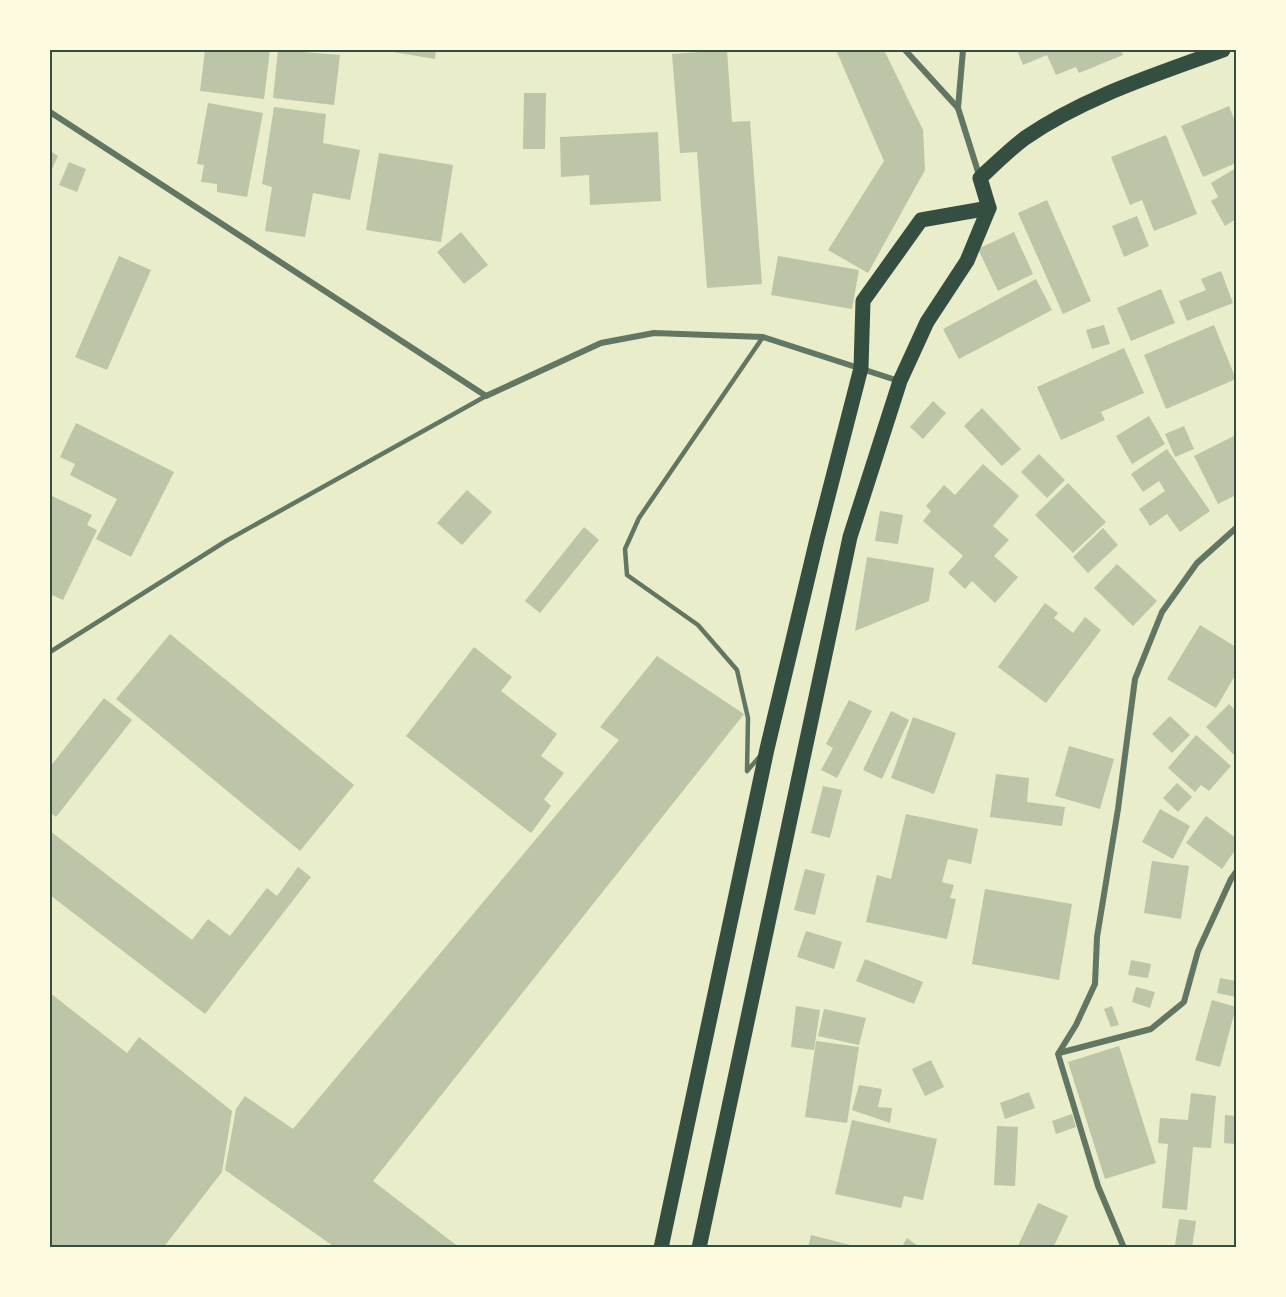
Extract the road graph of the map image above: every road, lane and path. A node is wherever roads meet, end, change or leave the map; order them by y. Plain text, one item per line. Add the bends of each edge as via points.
1 (904, 50) edge
2 (963, 50) edge
3 (1222, 50) edge
4 (958, 108) junction
5 (50, 112) edge
6 (980, 178) junction
7 (989, 207) junction
8 (763, 337) junction
9 (861, 369) junction
10 (900, 381) junction
11 (486, 396) junction
12 (1236, 528) edge
13 (50, 652) edge
14 (767, 749) junction
15 (1236, 872) edge
16 (1058, 1054) junction
17 (661, 1248) edge
18 (699, 1248) edge
19 (1124, 1248) edge

1 - 4 street
2 - 4 street
3 - 6 main road via 1104,94 1056,119 1023,140
4 - 6 street
5 - 11 street
6 - 7 main road
7 - 9 main road via 921,220 863,301
7 - 10 main road via 967,261 927,322
8 - 9 street
8 - 11 street via 654,333 601,344
8 - 14 lane via 639,518 625,549 627,575 698,625 737,670 748,718 747,771
9 - 10 street
9 - 14 main road
10 - 18 main road via 849,537
11 - 13 lane via 226,541
12 - 16 street via 1197,562 1162,612 1135,679 1097,936 1095,984
14 - 17 main road
15 - 16 street via 1198,951 1184,1002 1151,1029
16 - 19 street via 1098,1185

